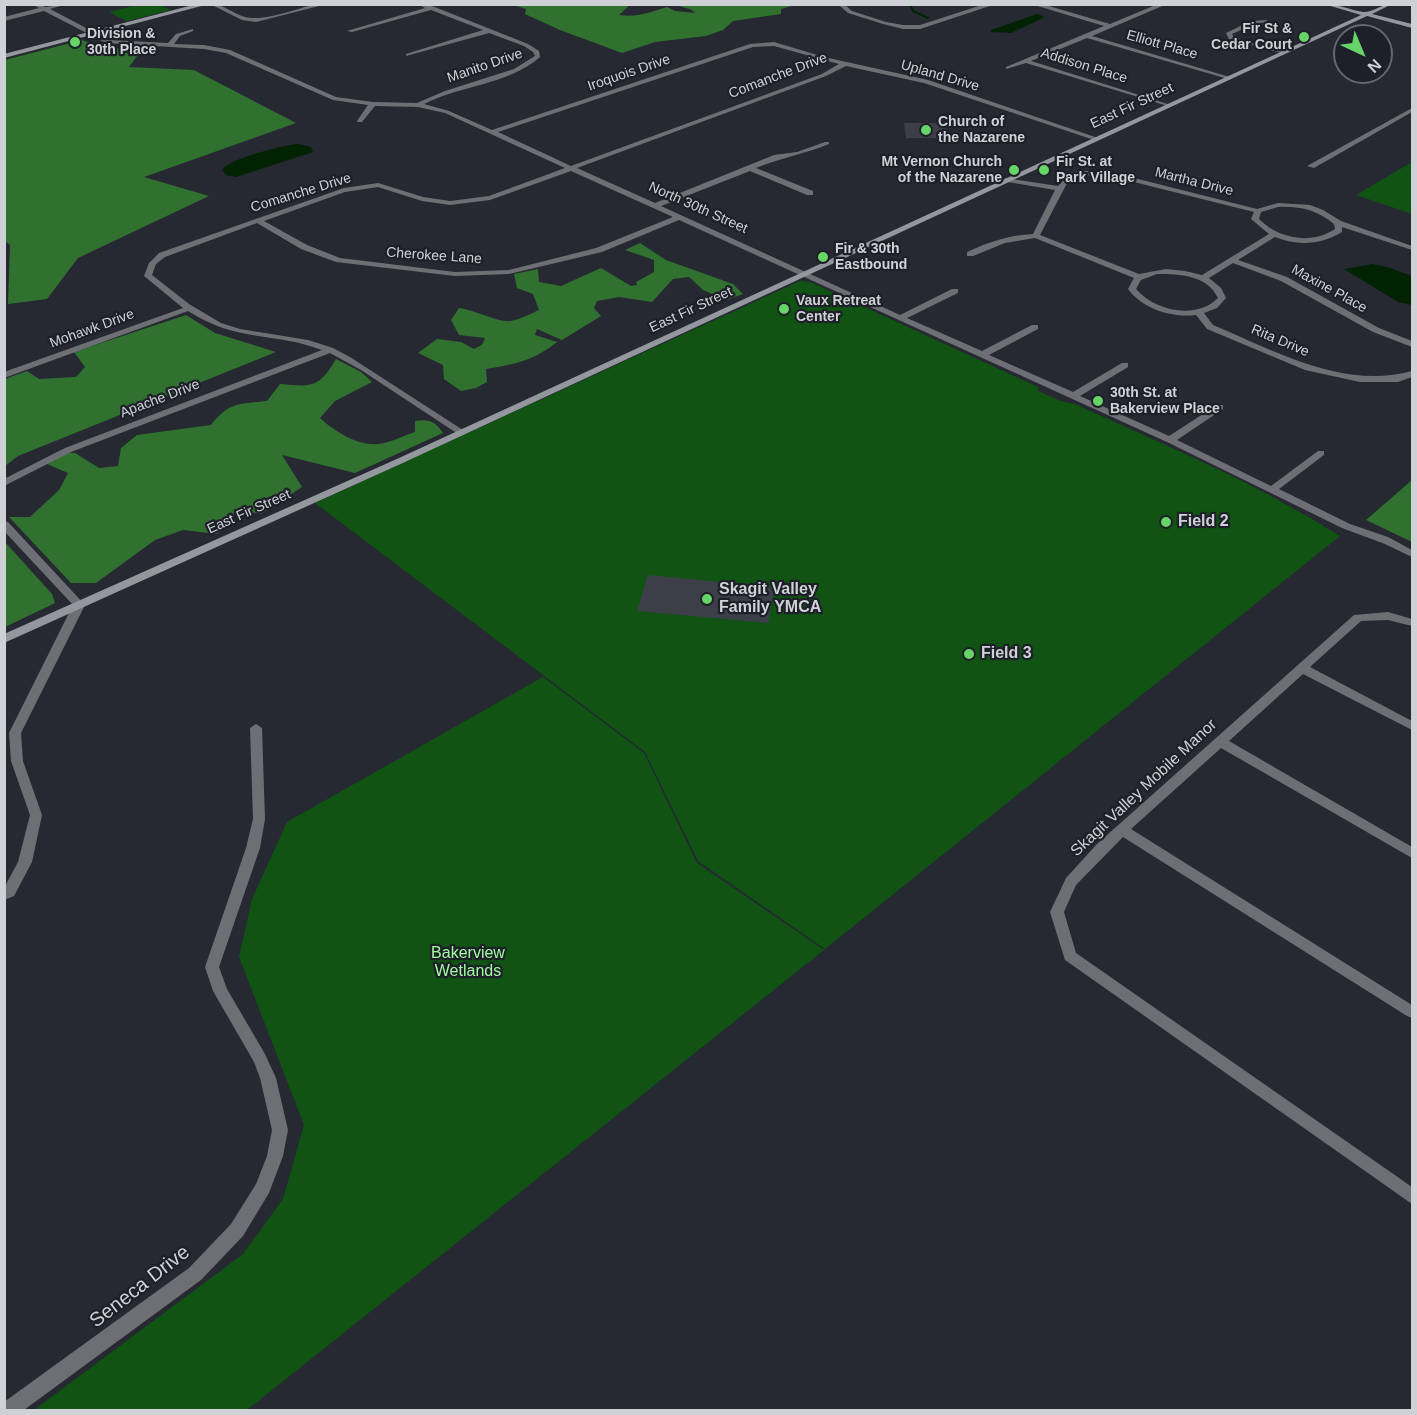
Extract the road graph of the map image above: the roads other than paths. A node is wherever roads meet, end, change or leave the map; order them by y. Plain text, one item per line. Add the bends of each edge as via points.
1 (35, 4) edge
2 (64, 4) edge
3 (206, 4) edge
4 (213, 4) edge
5 (421, 4) edge
6 (982, 4) edge
7 (993, 4) edge
8 (1164, 4) edge
9 (1327, 4) edge
10 (1389, 4) edge
11 (320, 5) edge
12 (1038, 5) edge
13 (843, 6) edge
14 (431, 8) junction
15 (44, 9) junction
16 (1366, 15) junction
17 (951, 18) junction
18 (4, 19) edge
19 (1265, 21) dead end
20 (1110, 26) junction
21 (1413, 26) edge
22 (191, 30) dead end
23 (350, 31) dead end
24 (488, 31) junction
25 (90, 34) junction
26 (779, 35) dead end
27 (1087, 36) junction
28 (774, 44) junction
29 (170, 45) junction
30 (1283, 53) junction
31 (408, 55) dead end
32 (4, 56) edge
33 (1026, 60) junction
34 (845, 64) junction
35 (1008, 68) dead end
36 (1230, 78) junction
37 (373, 104) junction
38 (418, 105) junction
39 (1169, 106) junction
40 (1413, 110) edge
41 (360, 121) dead end
42 (492, 132) junction
43 (1096, 139) junction
44 (827, 143) dead end
45 (1311, 166) dead end
46 (571, 168) junction
47 (750, 168) junction
48 (1017, 176) junction
49 (1008, 180) junction
50 (1061, 187) junction
51 (810, 193) dead end
52 (655, 206) junction
53 (1258, 212) junction
54 (681, 217) junction
55 (257, 220) junction
56 (1338, 223) junction
57 (1274, 234) junction
58 (1036, 236) junction
59 (1413, 248) edge
60 (970, 254) dead end
61 (1232, 260) junction
62 (805, 273) junction
63 (1139, 277) junction
64 (1203, 278) junction
65 (956, 291) dead end
66 (190, 308) junction
67 (1198, 312) junction
68 (902, 317) junction
69 (1035, 327) dead end
70 (1413, 344) edge
71 (330, 350) junction
72 (984, 354) junction
73 (1125, 365) dead end
74 (1413, 374) edge
75 (4, 375) edge
76 (1073, 396) junction
77 (1220, 407) dead end
78 (461, 432) junction
79 (1170, 440) junction
80 (1321, 453) dead end
81 (4, 483) edge
82 (1274, 489) junction
83 (4, 524) edge
84 (1413, 554) edge
85 (79, 606) junction
86 (1413, 623) edge
87 (4, 639) edge
88 (1302, 668) junction
89 (1413, 726) edge
90 (256, 728) dead end
91 (1221, 742) junction
92 (1122, 830) junction
93 (1413, 853) edge
94 (4, 895) edge
95 (1413, 1012) edge
96 (1413, 1196) edge
97 (9, 1410) edge

1 - 15 street, North 30th Street
2 - 15 street
3 - 25 street
4 - 11 street via 244,19 256,20
5 - 14 street, Manito Drive
6 - 17 street
7 - 17 street
8 - 20 street
9 - 16 street
10 - 16 street, East Fir Street
12 - 20 street
13 - 17 street via 850,12 903,27 930,26
14 - 23 street
14 - 24 street, Manito Drive
15 - 18 street
15 - 25 street, North 30th Street
16 - 21 street
16 - 30 street, East Fir Street
19 - 30 street via 1252,22 1229,33 1231,38
20 - 27 street
22 - 29 street via 178,35
24 - 31 street
24 - 38 street, Manito Drive via 526,45 538,56 520,69 434,96
25 - 29 street, North 30th Street via 108,42
25 - 32 street
26 - 28 street
27 - 33 street
27 - 36 street, Elliott Place
28 - 34 street, Upland Drive
28 - 42 street, Iroquois Drive via 752,45
29 - 37 street, North 30th Street via 228,51 335,99
30 - 36 street, East Fir Street
33 - 35 street
33 - 39 street, Addison Place
34 - 43 street, Upland Drive via 926,81
34 - 46 street, Comanche Drive
36 - 39 street, East Fir Street
37 - 38 street, North 30th Street
37 - 41 street
38 - 42 street, North 30th Street via 447,112
39 - 43 street, East Fir Street
40 - 45 street
42 - 46 street, North 30th Street
43 - 48 street, East Fir Street
44 - 47 street
46 - 52 street, North 30th Street
46 - 55 street, Comanche Drive via 490,198 450,203 378,185 344,190
47 - 51 street
47 - 52 street
48 - 49 street, East Fir Street
48 - 50 street
49 - 50 street
49 - 62 street, East Fir Street
50 - 53 street, Martha Drive via 1074,174 1103,173
50 - 58 street
52 - 54 street, North 30th Street
53 - 56 street via 1268,207 1300,206 1324,213
53 - 57 street via 1255,219
54 - 55 street, Cherokee Lane via 599,250 509,272 455,274 339,260 304,247
54 - 62 street, North 30th Street
55 - 66 street, Comanche Drive via 171,251 150,263 148,276
56 - 57 street via 1339,230 1333,236 1321,239
56 - 59 street
57 - 61 street
58 - 60 street via 1016,236
58 - 63 street
61 - 64 street
61 - 70 street, Maxine Place via 1284,279 1376,330
62 - 68 street, North 30th Street
62 - 78 street, East Fir Street
63 - 64 street via 1168,271
63 - 67 street via 1132,289 1144,302 1169,311
64 - 67 street via 1220,291 1222,298 1210,309
65 - 68 street
66 - 71 street, Comanche Drive via 226,328 298,339
66 - 75 street, Mohawk Drive
67 - 74 street, Rita Drive via 1210,327 1308,368 1360,379 1398,380
68 - 72 street, North 30th Street
69 - 72 street
71 - 78 street, Comanche Drive
71 - 81 street, Apache Drive via 68,450
72 - 76 street, North 30th Street
73 - 76 street
76 - 79 street, North 30th Street
77 - 79 street
78 - 85 street, East Fir Street
79 - 82 street, North 30th Street
80 - 82 street
82 - 84 street, North 30th Street via 1346,526
83 - 85 street
85 - 87 street, East Fir Street
85 - 94 street via 15,733 16,761 36,815 25,862
86 - 88 street, Skagit Valley Mobile Manor via 1388,616 1358,618
88 - 89 street
88 - 91 street, Skagit Valley Mobile Manor
90 - 97 street, Seneca Drive via 259,819 254,848 212,967 220,991 268,1078 280,1130 275,1156 262,1188 237,1230 195,1274
91 - 92 street, Skagit Valley Mobile Manor
91 - 93 street
92 - 95 street
92 - 96 street, Skagit Valley Mobile Manor via 1071,882 1057,912 1070,956

